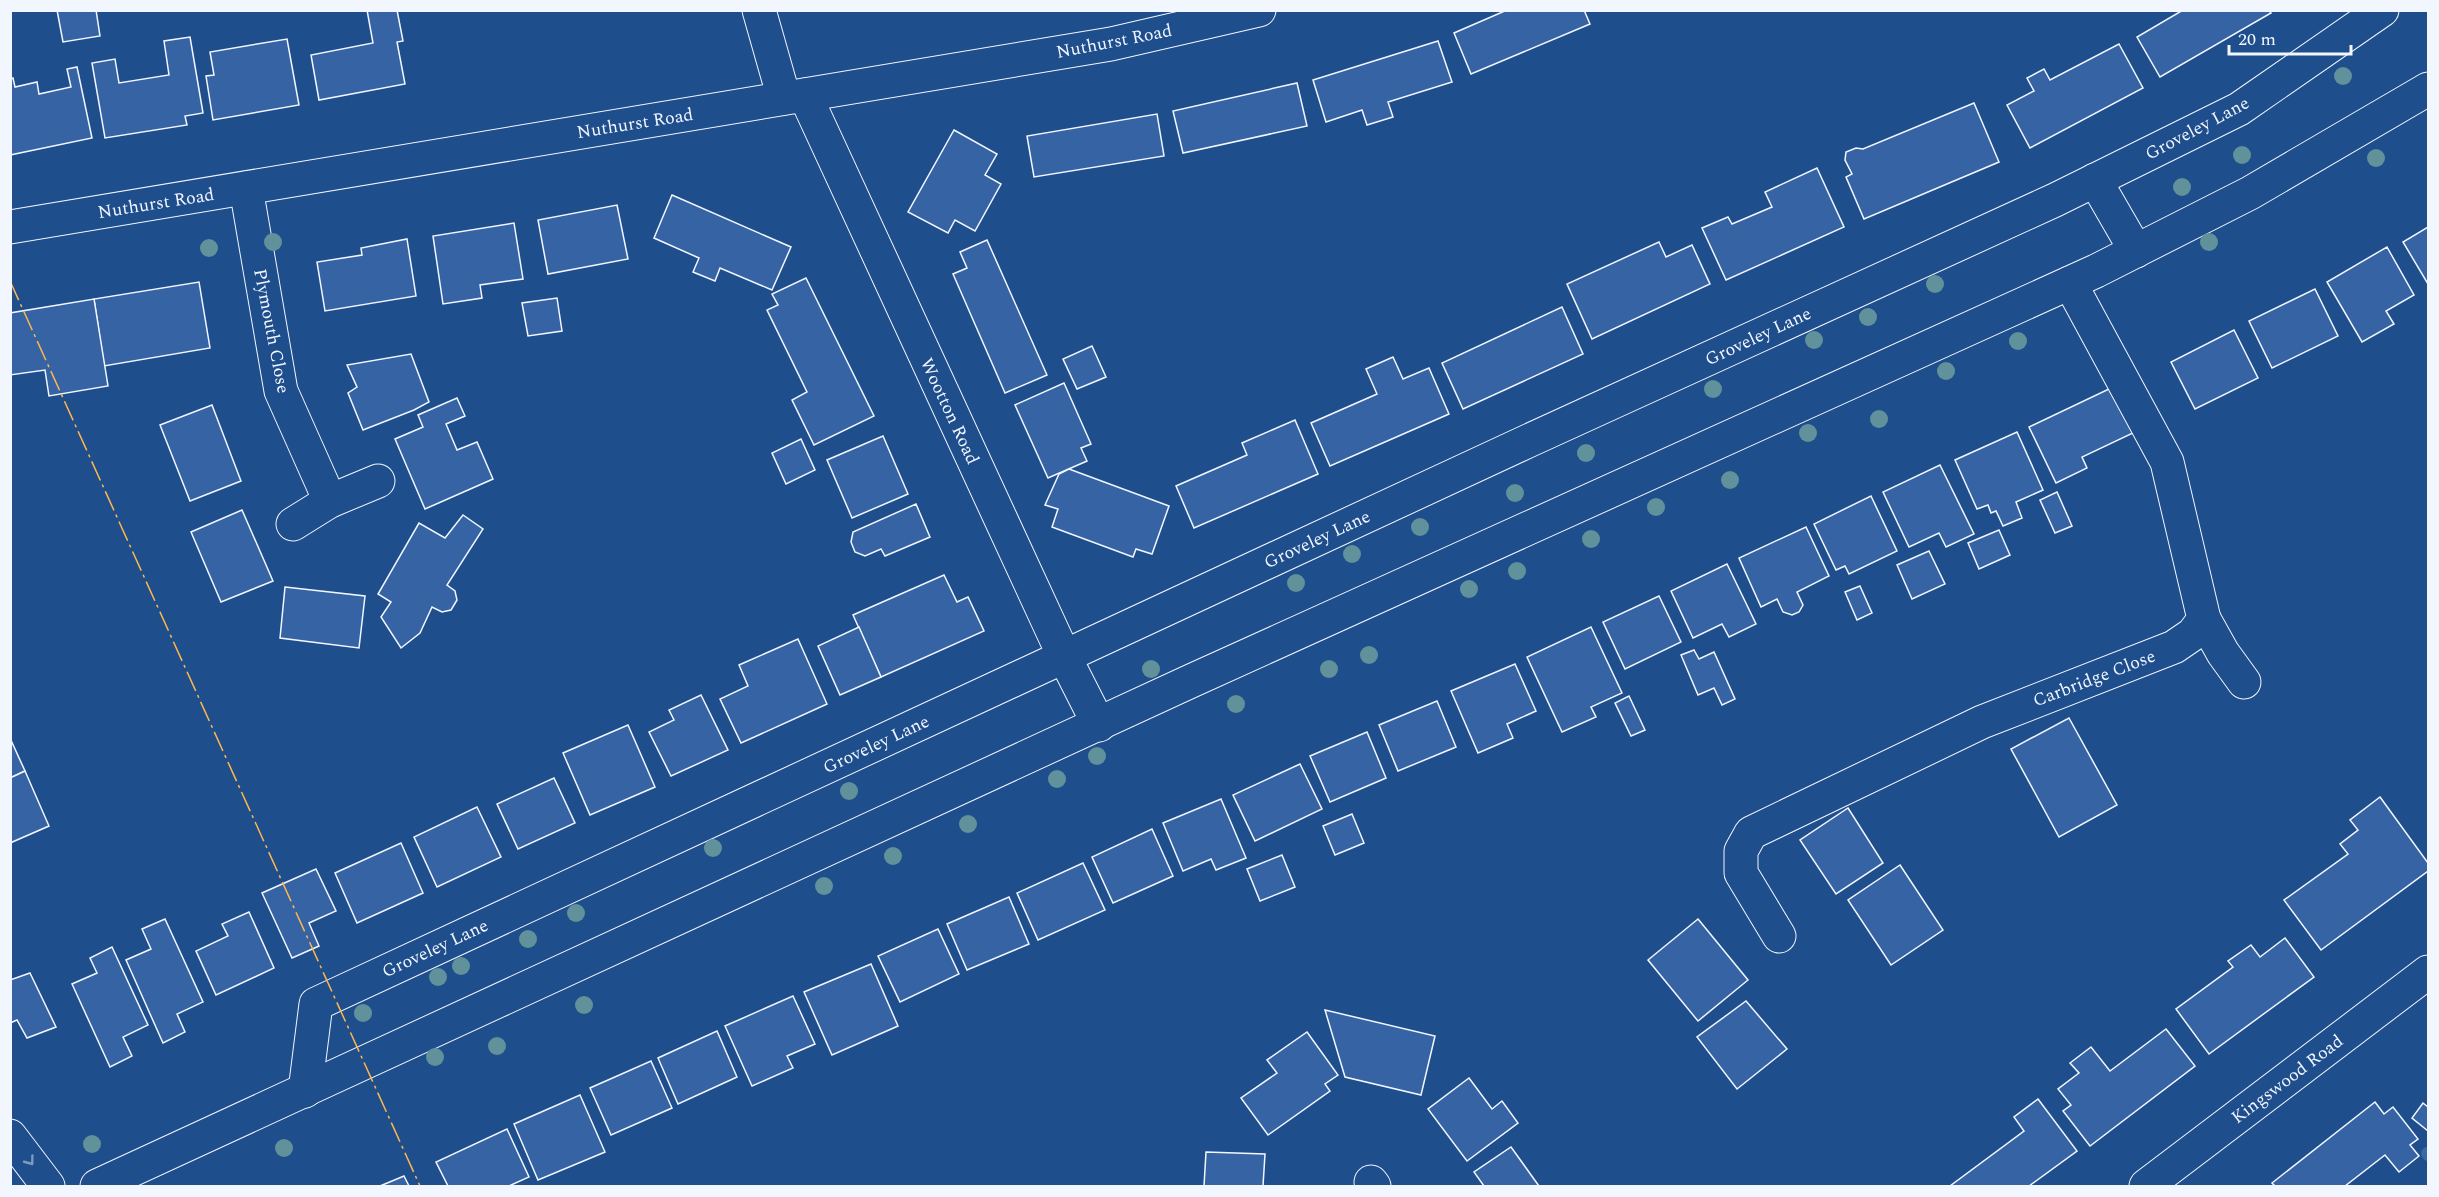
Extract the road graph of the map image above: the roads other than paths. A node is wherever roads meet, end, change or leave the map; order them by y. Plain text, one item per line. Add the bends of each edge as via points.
1 (759, 10) edge
2 (1258, 10) edge
3 (2382, 10) edge
4 (2428, 88) edge
5 (794, 97) junction
6 (2095, 180) junction
7 (246, 188) junction
8 (10, 227) edge
9 (2136, 251) junction
10 (2070, 282) junction
11 (378, 481) dead end
12 (330, 501) junction
13 (293, 524) dead end
14 (2205, 619) junction
15 (1064, 656) junction
16 (2244, 682) dead end
17 (1099, 725) junction
18 (1779, 936) dead end
19 (2428, 972) edge
20 (305, 1091) junction
21 (10, 1136) edge
22 (48, 1186) edge
23 (97, 1186) edge
24 (2145, 1186) edge

1 - 5 street, Wootton Road
2 - 5 street, Nuthurst Road via 1111,44
3 - 6 street, Groveley Lane via 2239,109
4 - 9 street via 2250,193
5 - 7 street, Nuthurst Road
5 - 15 street, Wootton Road
6 - 9 street
6 - 15 street, Groveley Lane
7 - 8 street, Nuthurst Road
7 - 12 street, Plymouth Close via 281,391
9 - 10 street
10 - 14 street via 2167,462
10 - 17 street
11 - 12 street
12 - 13 street
14 - 16 street
14 - 18 street, Carbridge Close via 2174,648 1982,722 1751,833 1741,851 1741,873
15 - 17 street, Wootton Road
15 - 20 street, Groveley Lane via 316,1004
17 - 20 street
19 - 24 street, Kingswood Road
20 - 23 street
21 -> 22 street

